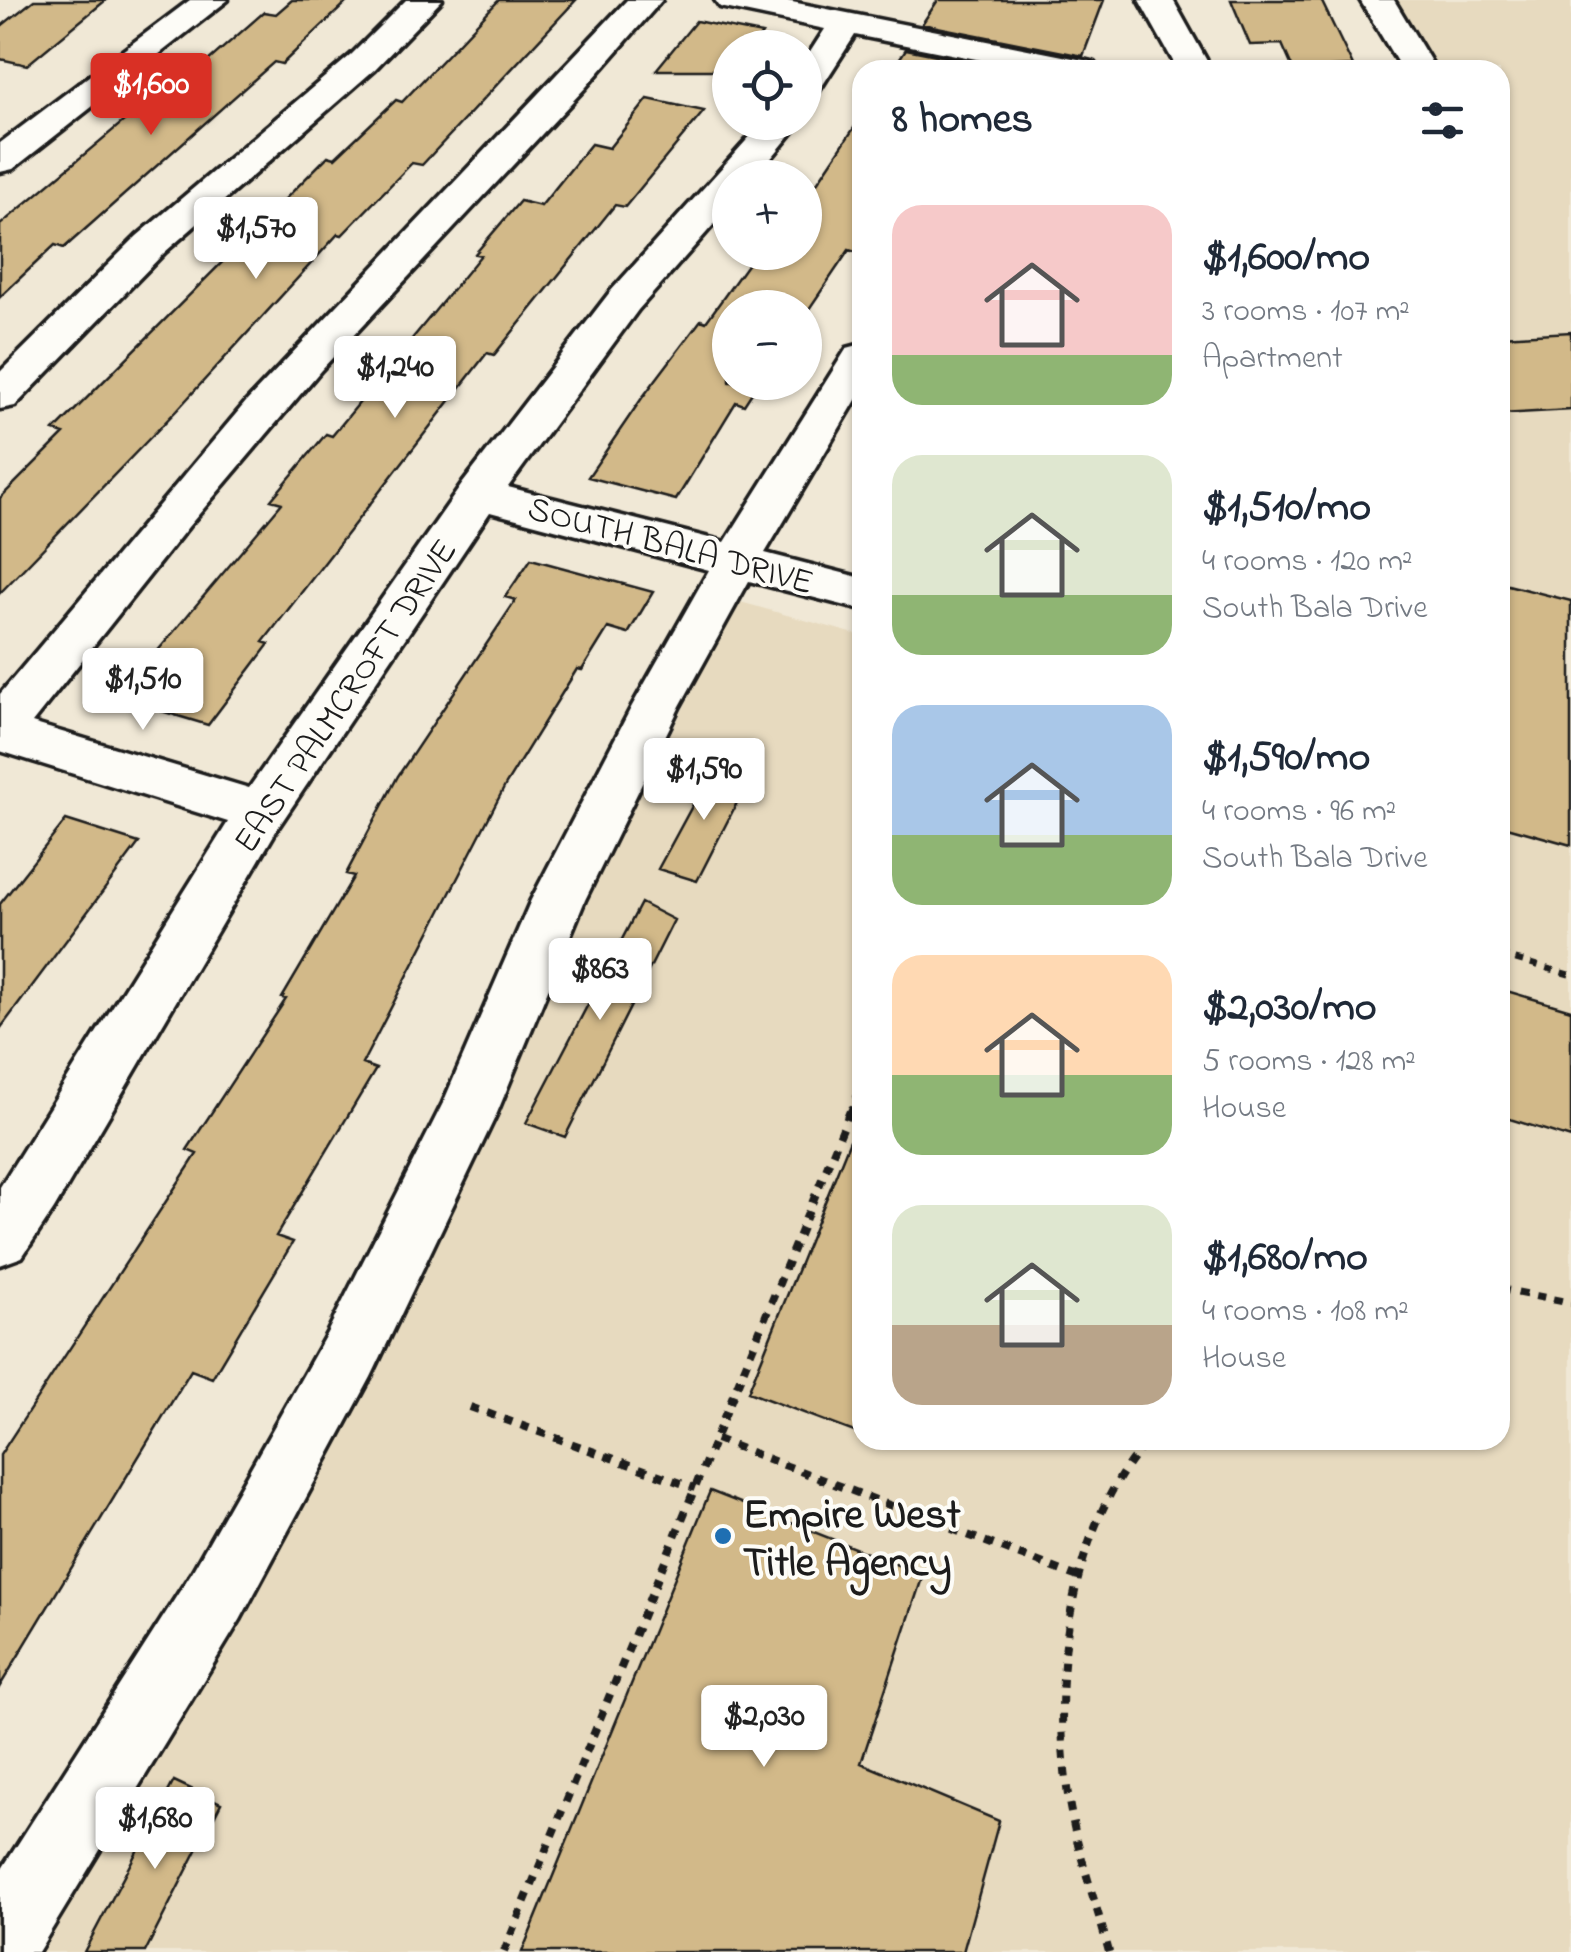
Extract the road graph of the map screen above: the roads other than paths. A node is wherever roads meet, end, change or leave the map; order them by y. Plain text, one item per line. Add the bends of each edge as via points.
1 (211, 0) edge
2 (425, 0) edge
3 (644, 0) edge
4 (732, 0) edge
5 (1156, 0) edge
6 (1377, 0) edge
7 (846, 22) junction
8 (822, 60) edge
9 (1025, 60) edge
10 (1189, 60) edge
11 (1414, 60) edge
12 (767, 140) edge
13 (0, 160) edge
14 (750, 160) edge
15 (712, 202) edge
16 (852, 371) edge
17 (0, 396) edge
18 (479, 494) junction
19 (737, 561) junction
20 (852, 591) edge
21 (0, 731) edge
22 (262, 812) junction
23 (0, 1237) edge
24 (0, 1942) edge

1 - 13 street
2 - 17 street via 363,62 151,244
3 - 21 street via 553,105 351,313 144,548
4 - 7 street
5 - 10 street
6 - 11 street
7 - 8 street
7 - 9 street
12 - 14 street, EAST PALMCROFT DRIVE
15 - 18 street, EAST PALMCROFT DRIVE via 624,301
16 - 19 street
18 - 19 street, SOUTH BALA DRIVE
18 - 22 street, EAST PALMCROFT DRIVE
19 - 20 street, SOUTH BALA DRIVE
19 - 24 street via 558,900 468,1113 349,1355 216,1596
21 - 22 street
22 - 23 street, EAST PALMCROFT DRIVE

